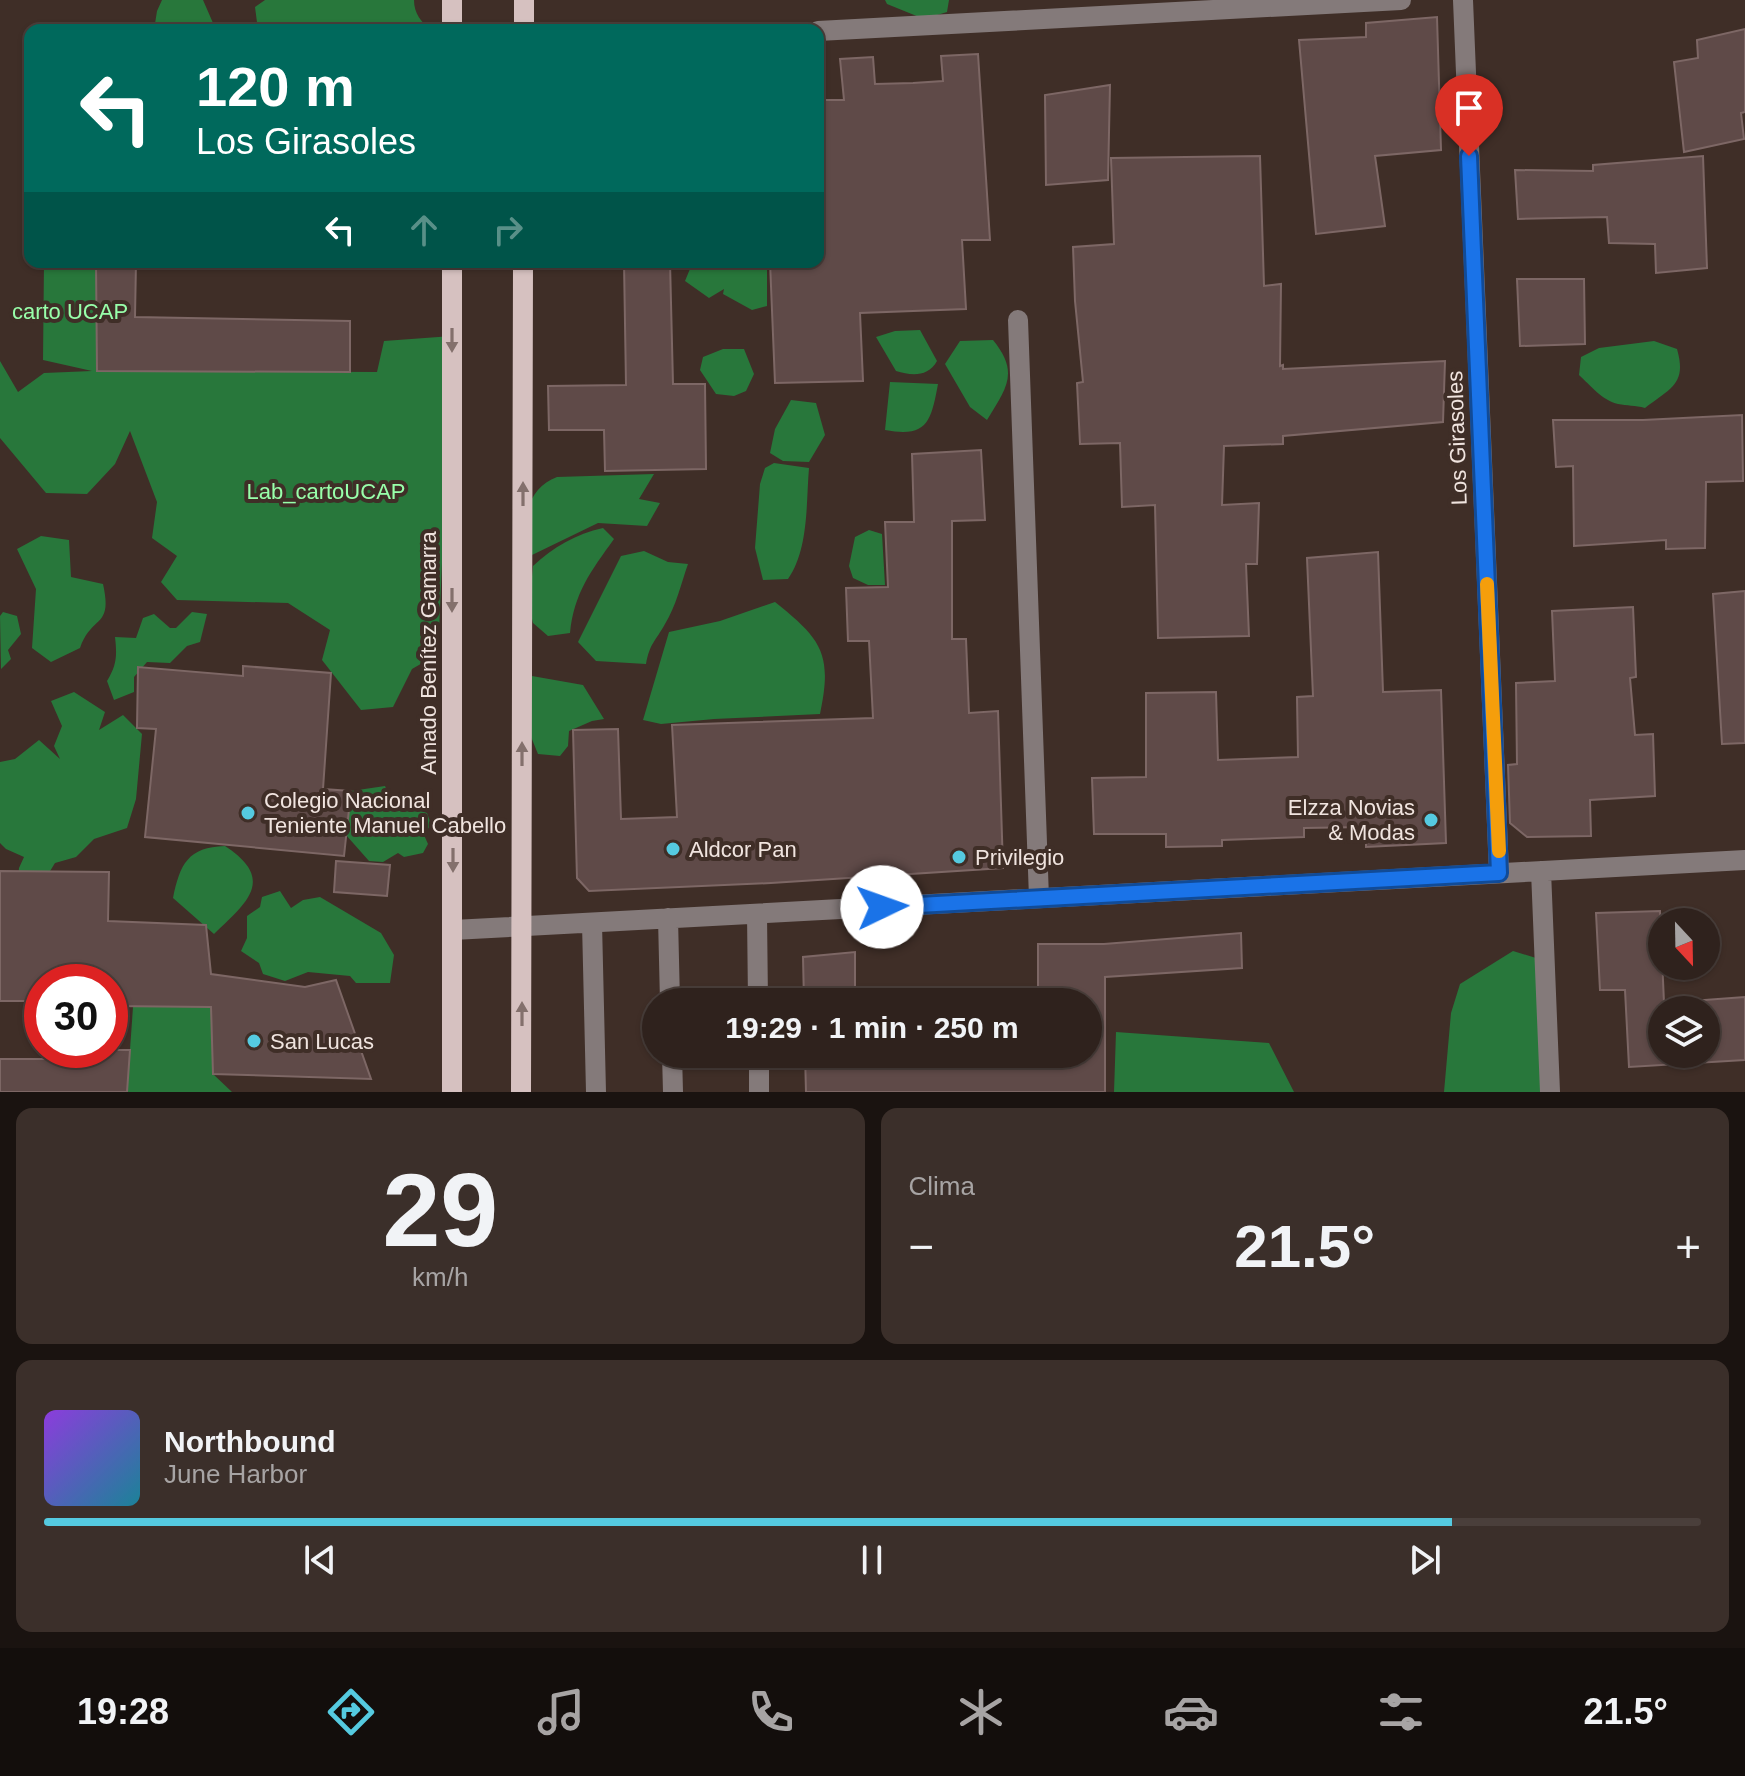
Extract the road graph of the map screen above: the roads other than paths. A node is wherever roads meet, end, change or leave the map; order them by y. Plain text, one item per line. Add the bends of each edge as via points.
1 (452, 0) edge
2 (524, 0) edge
3 (1401, 0) edge
4 (1463, 0) edge
5 (452, 24) edge
6 (524, 24) edge
7 (824, 31) edge
8 (452, 268) edge
9 (523, 268) edge
10 (1018, 320) dead end
11 (1745, 860) edge
12 (1541, 871) junction
13 (1499, 873) junction
14 (1039, 898) junction
15 (757, 914) junction
16 (668, 918) junction
17 (592, 923) junction
18 (522, 926) junction
19 (453, 930) junction
20 (670, 988) edge
21 (758, 988) edge
22 (672, 1068) edge
23 (759, 1068) edge
24 (452, 1092) edge
25 (521, 1092) edge
26 (596, 1092) edge
27 (673, 1092) edge
28 (759, 1092) edge
29 (1550, 1092) edge

1 - 5 main road
2 - 6 main road
3 - 7 street
4 - 13 street, Los Girasoles
8 -> 19 main road, Amado Benítez Gamarra
18 -> 9 main road
10 - 14 street
11 - 12 street
12 - 13 street
12 - 29 street
13 - 14 street
14 - 15 street
15 - 16 street
15 - 21 street
16 - 17 street
16 - 20 street
17 - 18 street
17 - 26 street
18 - 19 street
25 -> 18 main road
19 - 24 main road, Amado Benítez Gamarra
22 - 27 street
23 - 28 street

